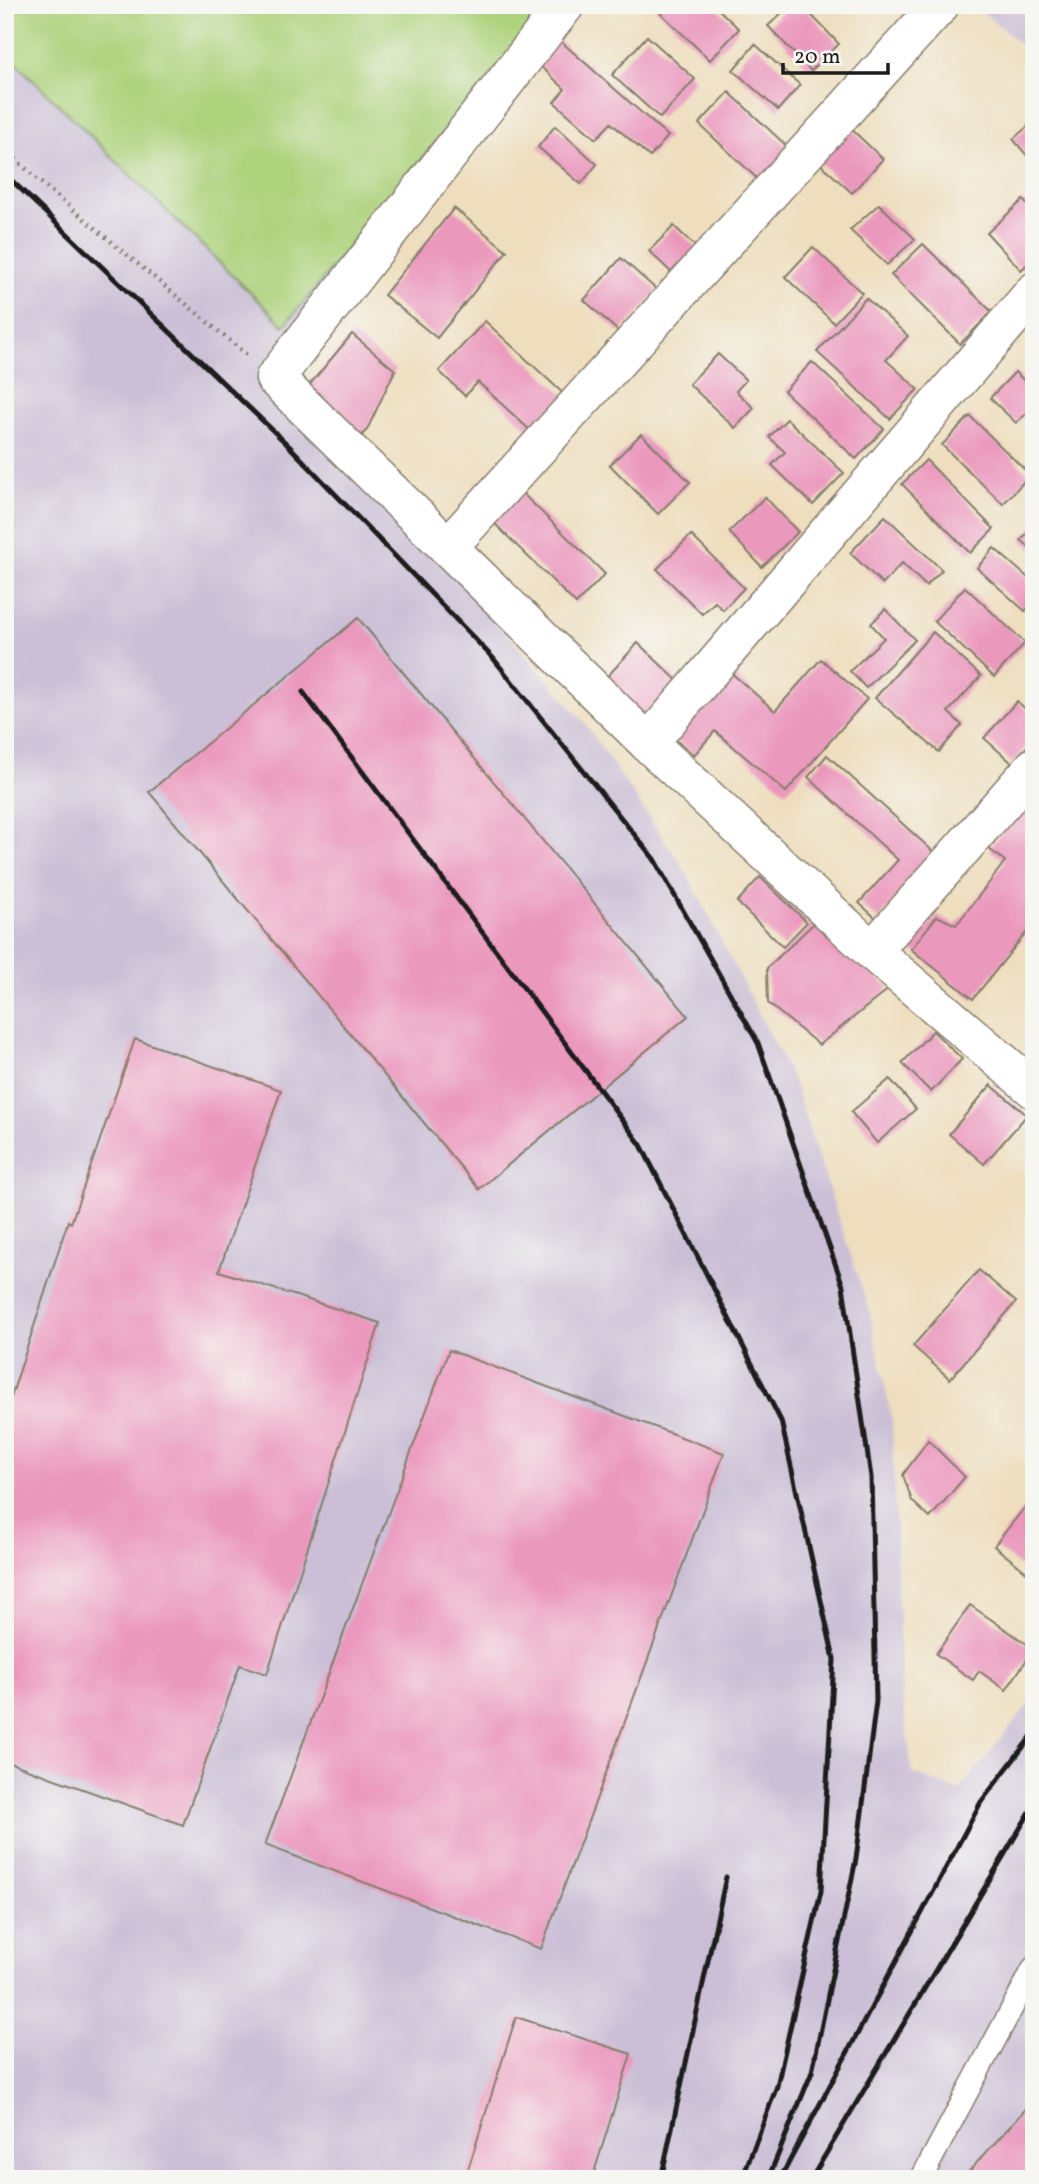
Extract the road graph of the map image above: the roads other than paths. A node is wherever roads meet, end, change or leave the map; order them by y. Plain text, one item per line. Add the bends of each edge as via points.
1 (565, 5) edge
2 (939, 6) edge
3 (1034, 292) edge
4 (448, 547) junction
5 (649, 743) junction
6 (1034, 767) edge
7 (872, 950) junction
8 (1034, 1089) edge
9 (1034, 1967) edge
10 (921, 2179) edge

1 - 4 street via 275,378
2 - 4 street
3 - 5 street
4 - 5 street
5 - 7 street
6 - 7 street
7 - 8 street
9 - 10 lane

